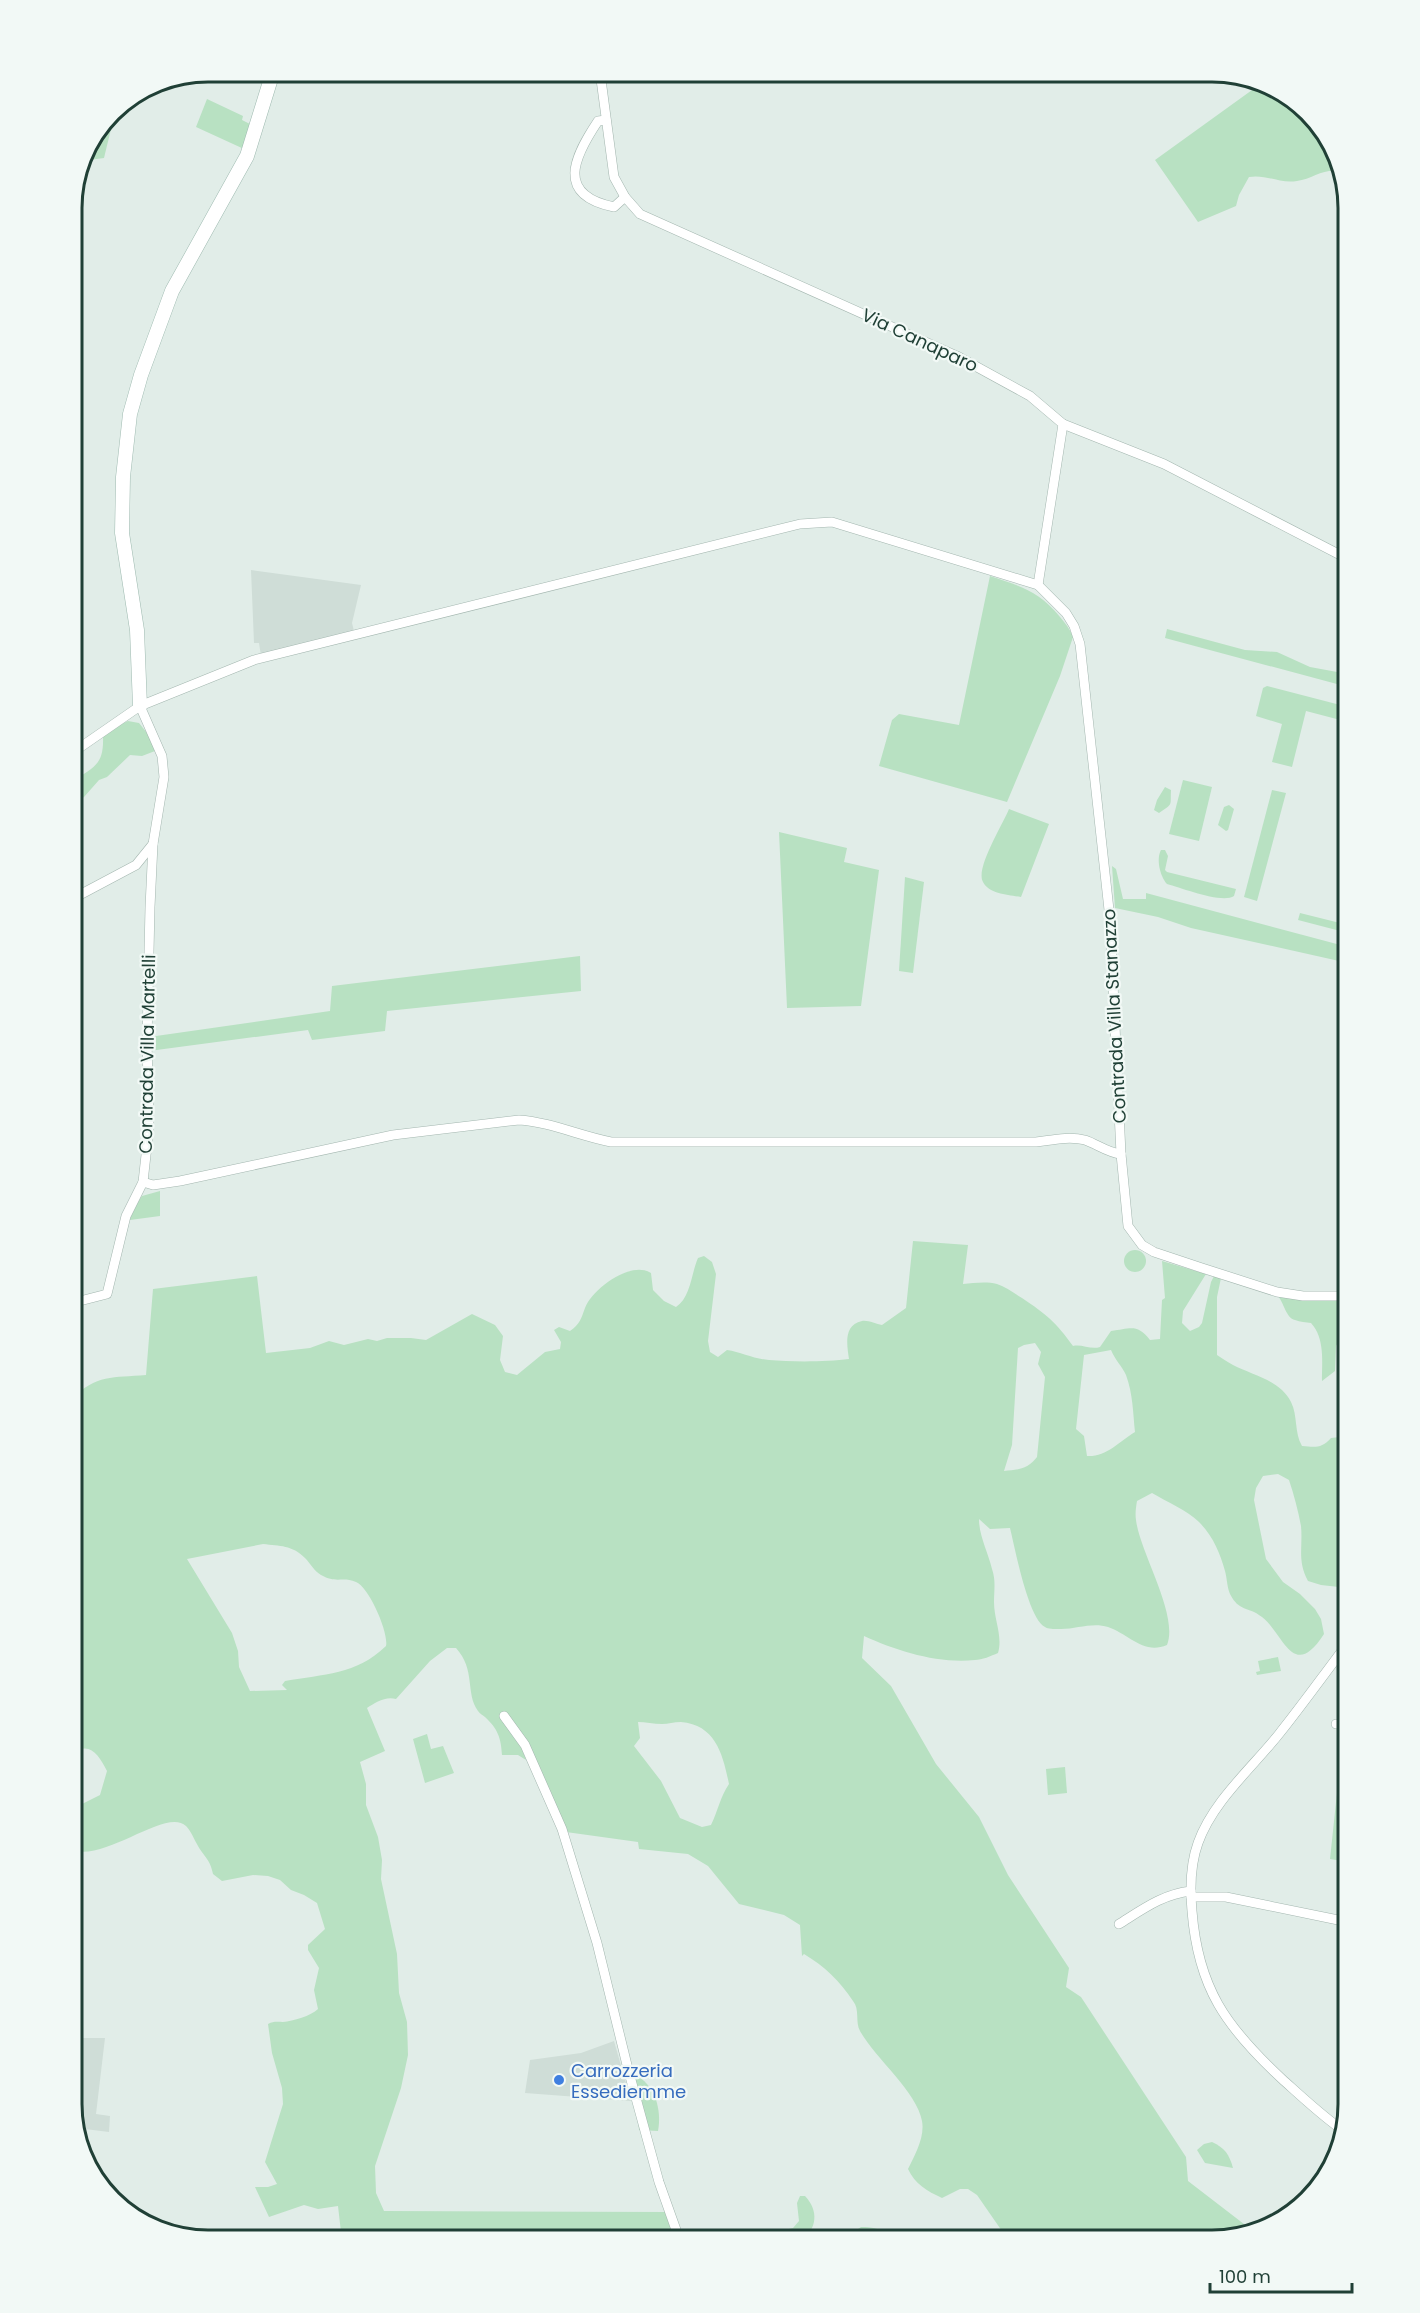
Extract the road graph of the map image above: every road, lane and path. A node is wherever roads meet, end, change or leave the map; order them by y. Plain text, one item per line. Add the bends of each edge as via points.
1 (266, 83) edge
2 (601, 83) edge
3 (606, 120) junction
4 (625, 197) junction
5 (1063, 424) junction
6 (1338, 554) edge
7 (1038, 585) junction
8 (140, 706) junction
9 (83, 745) edge
10 (153, 844) junction
11 (83, 893) edge
12 (1121, 1154) junction
13 (143, 1182) junction
14 (1338, 1296) edge
15 (83, 1300) edge
16 (1338, 1656) edge
17 (504, 1716) dead end
18 (1191, 1894) junction
19 (1338, 1920) edge
20 (1119, 1924) dead end
21 (1335, 2124) edge
22 (676, 2230) edge

1 - 8 street via 247,156 172,291 130,414 122,533 137,630
2 - 3 street, Via Canaparo
3 - 4 street, Via Canaparo via 614,177
3 - 4 street via 598,121 577,156 576,186 585,196 604,205 614,207
4 - 5 street, Via Canaparo via 640,214 957,356 1030,396
5 - 6 street, Via Canaparo via 1164,464
5 - 7 street
7 - 8 street via 832,522 800,524 254,660
7 - 12 street, Contrada Villa Stanazzo via 1066,614 1080,644 1110,919
8 - 9 street
8 - 10 street, Contrada Villa Martelli via 162,756 164,777
10 - 11 street via 136,864
10 - 13 street, Contrada Villa Martelli via 147,1030 149,1128
12 - 13 street via 1072,1138 1026,1142 610,1142 519,1120 393,1135 172,1182
12 - 14 street, Contrada Villa Stanazzo via 1128,1226 1142,1245 1277,1292
13 - 15 street, Contrada Villa Martelli via 126,1216 107,1294
16 - 18 street via 1208,1822 1197,1844
17 - 22 street via 525,1745 562,1829 597,1943 659,2182
18 - 19 street via 1226,1897
18 - 20 street via 1174,1893 1159,1899
18 - 21 street via 1198,1957 1220,2008 1253,2053

